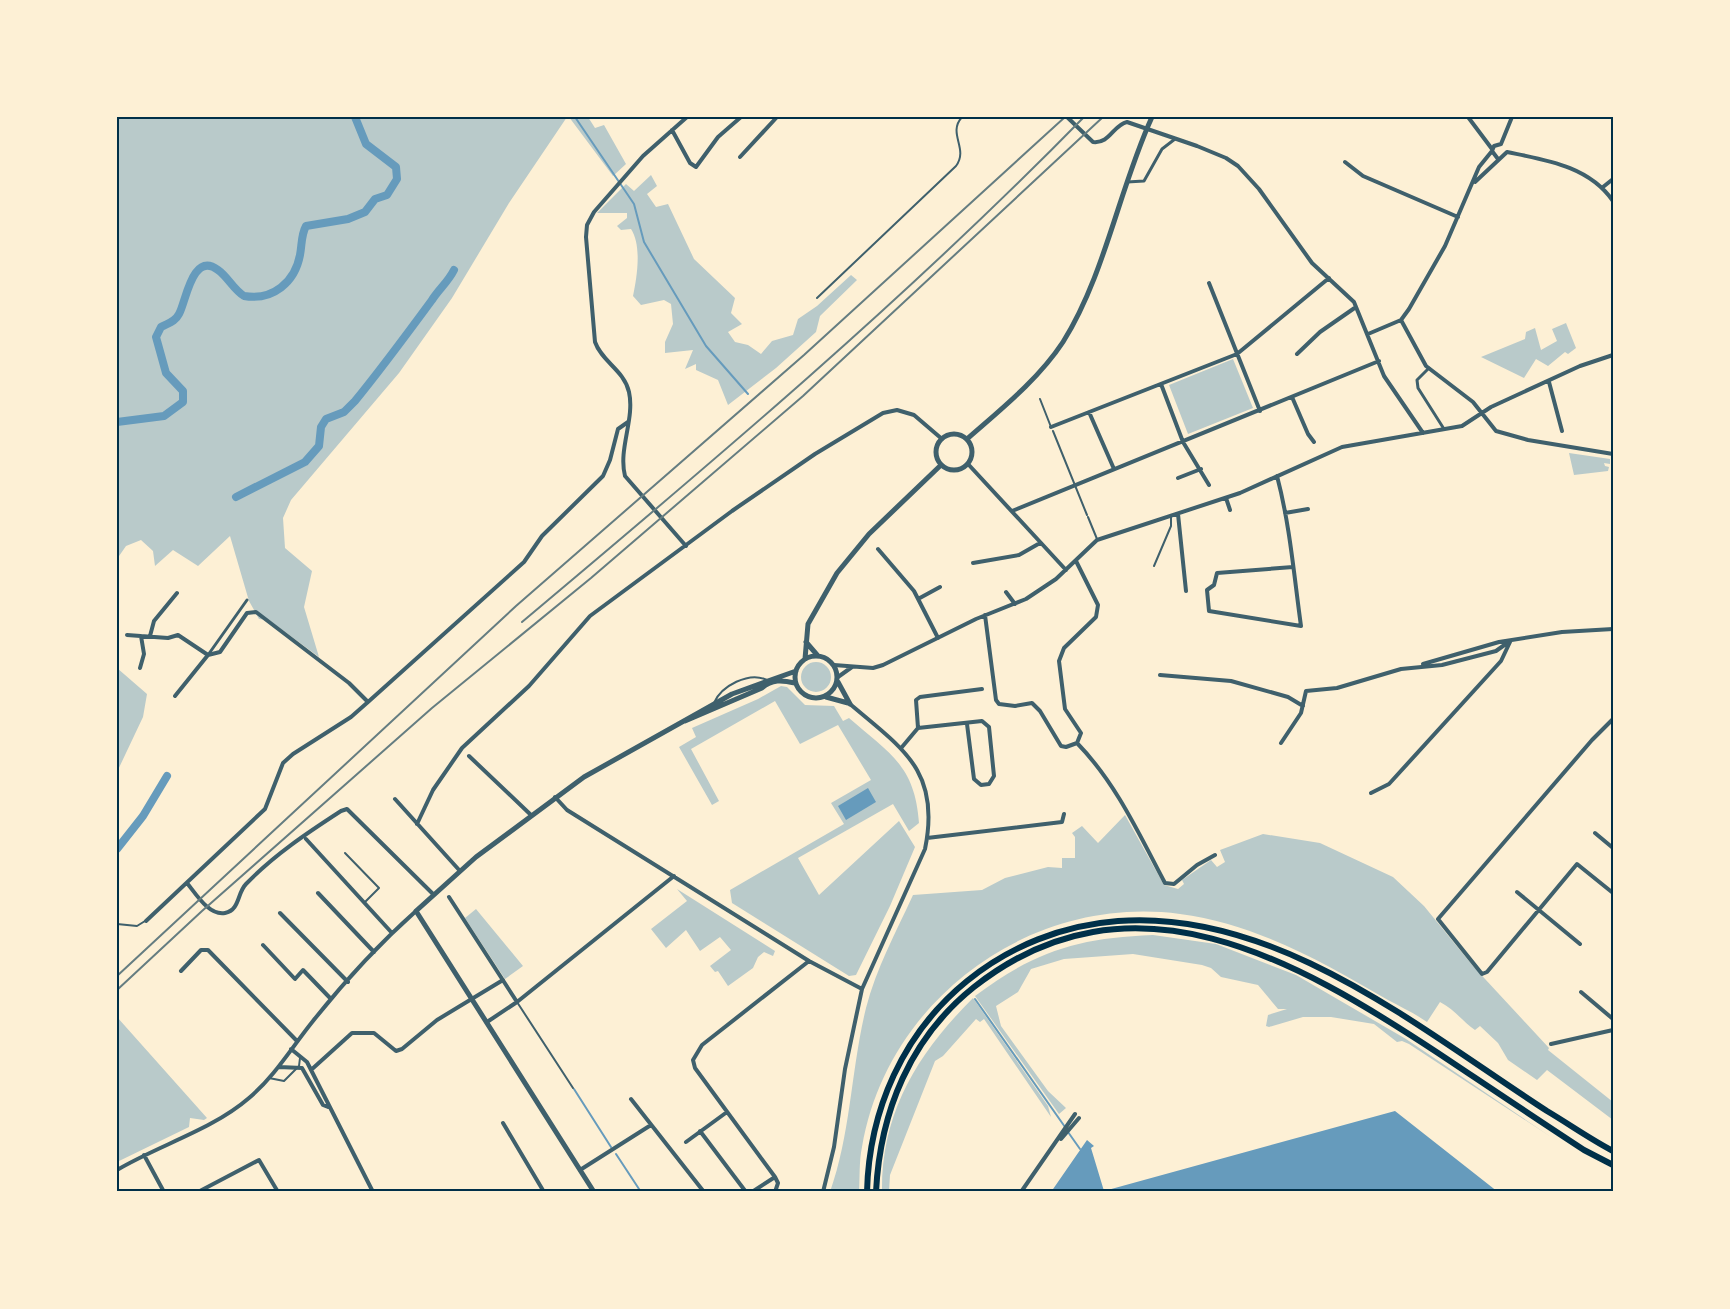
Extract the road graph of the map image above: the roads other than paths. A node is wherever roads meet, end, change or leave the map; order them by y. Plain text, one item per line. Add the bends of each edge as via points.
1 (687, 117) edge
2 (741, 117) edge
3 (777, 117) edge
4 (962, 117) edge
5 (1067, 117) edge
6 (1152, 117) edge
7 (1468, 117) edge
8 (1512, 117) edge
9 (672, 130) junction
10 (1175, 139) junction
11 (1501, 144) junction
12 (1492, 150) junction
13 (1507, 152) junction
14 (740, 156) dead end
15 (1498, 159) junction
16 (1345, 162) dead end
17 (1613, 179) edge
18 (1126, 182) junction
19 (1473, 185) junction
20 (1603, 187) junction
21 (1613, 201) edge
22 (1458, 217) junction
23 (1329, 278) junction
24 (1209, 284) dead end
25 (817, 298) dead end
26 (1356, 307) junction
27 (1401, 320) junction
28 (1368, 334) junction
29 (1237, 354) junction
30 (1297, 354) dead end
31 (1613, 355) edge
32 (1379, 361) junction
33 (1428, 368) junction
34 (1549, 382) junction
35 (1161, 384) junction
36 (1292, 397) junction
37 (1040, 399) dead end
38 (1260, 411) junction
39 (1089, 412) junction
40 (1481, 413) junction
41 (628, 422) junction
42 (1052, 429) junction
43 (1445, 430) junction
44 (1562, 431) dead end
45 (1423, 434) junction
46 (942, 439) junction
47 (967, 439) junction
48 (1183, 442) junction
49 (1314, 442) dead end
50 (1613, 454) edge
51 (968, 464) junction
52 (941, 465) junction
53 (1114, 469) junction
54 (1201, 469) junction
55 (1277, 476) junction
56 (1178, 478) dead end
57 (1075, 485) junction
58 (1209, 485) dead end
59 (1226, 498) junction
60 (1308, 509) dead end
61 (1230, 510) dead end
62 (1012, 511) junction
63 (1285, 513) junction
64 (1178, 514) junction
65 (1171, 516) junction
66 (1097, 540) junction
67 (1041, 543) junction
68 (686, 546) junction
69 (878, 549) dead end
70 (1076, 561) junction
71 (973, 563) dead end
72 (1154, 566) dead end
73 (1293, 567) junction
74 (1066, 570) junction
75 (940, 587) dead end
76 (1186, 591) dead end
77 (1006, 592) dead end
78 (177, 593) dead end
79 (918, 598) junction
80 (247, 600) dead end
81 (1015, 604) junction
82 (985, 615) junction
83 (1613, 629) edge
84 (127, 636) dead end
85 (141, 636) junction
86 (150, 636) junction
87 (938, 638) junction
88 (1510, 641) junction
89 (806, 642) junction
90 (208, 655) junction
91 (818, 656) junction
92 (805, 659) junction
93 (834, 665) junction
94 (1416, 666) junction
95 (853, 667) junction
96 (140, 668) dead end
97 (796, 671) junction
98 (1160, 675) dead end
99 (838, 679) junction
100 (769, 682) junction
101 (795, 683) junction
102 (982, 688) dead end
103 (175, 696) dead end
104 (824, 697) junction
105 (368, 702) junction
106 (849, 704) junction
107 (1303, 706) junction
108 (1613, 719) edge
109 (967, 724) junction
110 (918, 728) junction
111 (1077, 743) junction
112 (1281, 743) dead end
113 (902, 747) junction
114 (469, 756) dead end
115 (1371, 793) dead end
116 (555, 796) junction
117 (395, 800) dead end
118 (1064, 814) dead end
119 (531, 815) junction
120 (417, 824) junction
121 (1595, 833) dead end
122 (927, 838) junction
123 (306, 839) dead end
124 (1613, 848) edge
125 (345, 853) dead end
126 (1215, 855) dead end
127 (460, 871) junction
128 (674, 876) junction
129 (187, 883) junction
130 (1517, 892) dead end
131 (318, 893) dead end
132 (1613, 893) edge
133 (433, 894) junction
134 (449, 897) dead end
135 (364, 903) junction
136 (1539, 910) junction
137 (416, 911) junction
138 (280, 913) dead end
139 (146, 921) joint
140 (117, 924) edge
141 (392, 933) junction
142 (1580, 944) dead end
143 (263, 945) dead end
144 (374, 952) junction
145 (809, 961) junction
146 (181, 971) dead end
147 (503, 980) junction
148 (348, 982) junction
149 (862, 989) junction
150 (1581, 992) dead end
151 (332, 999) junction
152 (472, 1000) junction
153 (517, 1002) junction
154 (1613, 1019) edge
155 (487, 1022) junction
156 (1613, 1030) edge
157 (297, 1041) junction
158 (1551, 1044) dead end
159 (291, 1049) junction
160 (300, 1055) junction
161 (299, 1066) junction
162 (278, 1067) junction
163 (311, 1070) junction
164 (269, 1078) junction
165 (573, 1088) dead end
166 (631, 1100) dead end
167 (328, 1107) junction
168 (727, 1112) junction
169 (1077, 1116) dead end
170 (503, 1123) dead end
171 (651, 1125) junction
172 (700, 1131) junction
173 (686, 1142) dead end
174 (1613, 1151) edge
175 (144, 1155) junction
176 (1613, 1165) edge
177 (117, 1168) edge
178 (580, 1170) junction
179 (775, 1177) junction
180 (164, 1192) edge
181 (198, 1192) edge
182 (278, 1192) edge
183 (373, 1192) edge
184 (544, 1192) edge
185 (594, 1192) edge
186 (704, 1192) edge
187 (746, 1192) edge
188 (753, 1192) edge
189 (776, 1192) edge
190 (823, 1192) edge
191 (867, 1192) edge
192 (876, 1192) edge
193 (1021, 1192) edge

1 - 9 street
2 - 9 street via 718,137 696,167
3 - 14 street
4 - 25 lane via 956,125 955,134 962,150 956,166
5 - 10 street via 1086,137 1098,143 1122,123
6 - 18 street
7 - 12 street
8 - 11 street
9 - 41 street via 591,215 586,237 593,336 598,350 626,382 630,394
10 - 18 street via 1162,149 1144,181
10 - 23 street via 1238,166 1259,189 1296,244
11 - 12 street
11 - 13 street
12 - 15 street
12 - 19 street via 1483,159
13 - 15 street
13 - 20 street via 1579,172
15 - 19 street
16 - 22 street via 1363,176
17 - 20 street
18 - 47 street via 1080,311 1062,342 1041,370
19 - 22 street
20 - 21 street
22 - 27 street
23 - 26 street
23 - 29 street
24 - 29 street
26 - 28 street
26 - 30 street
27 - 28 street
27 - 33 street
28 - 32 street
29 - 35 street
29 - 38 street
31 - 34 street
32 - 36 street
32 - 45 street via 1384,376
33 - 40 street via 1473,402
33 - 43 street via 1417,380 1418,388
34 - 40 street
34 - 44 street
35 - 39 street
35 - 48 street
36 - 38 street
36 - 49 street
37 - 42 lane
38 - 48 street
39 - 42 street
39 - 53 street
40 - 43 street via 1462,426
40 - 50 street via 1506,435
41 - 68 street via 625,476
41 - 105 street via 618,429 607,469 595,485 542,536 524,561
42 - 57 lane
43 - 45 street
45 - 55 street via 1342,447
46 - 47 street via 952,434
46 - 52 street via 936,448
46 - 68 street via 914,415 890,411 780,477
47 - 51 street via 972,454
48 - 53 street
48 - 54 street
51 - 52 street via 951,470
51 - 62 street
52 - 89 street via 848,557 808,624
53 - 57 street
54 - 56 street
54 - 58 street
55 - 59 street
55 - 63 street
57 - 62 street
57 - 66 lane
59 - 61 street
59 - 64 street
60 - 63 street
62 - 67 street
63 - 73 street
64 - 65 street
64 - 76 street
65 - 66 street
65 - 72 lane via 1171,526
66 - 70 street
67 - 71 street via 1019,555
67 - 74 street
68 - 120 street via 590,616 571,635 529,686 462,748 433,790
69 - 79 street
70 - 74 street
70 - 111 street via 1098,605 1096,617 1064,648 1059,661 1065,709 1081,733
73 - 73 street via 1217,573 1214,585 1207,590 1209,611 1301,626
74 - 81 street
75 - 79 street
77 - 81 street
78 - 86 street via 154,621
79 - 87 street
80 - 90 street
81 - 82 street
82 - 87 street
82 - 111 street via 996,700 1015,706 1032,703 1061,746
83 - 88 street
84 - 85 street
85 - 86 street
85 - 96 street via 144,654
86 - 90 street via 178,635
87 - 95 street via 883,665
88 - 94 street
88 - 94 street via 1496,651 1442,665
88 - 115 street via 1501,662 1389,784
89 - 91 street
89 - 92 street
90 - 103 street
90 - 105 street via 220,652 247,613 256,612
91 - 92 street
91 - 93 street
92 - 97 street
93 - 95 street
93 - 99 street
94 - 107 street via 1337,688 1306,691
95 - 99 street
97 - 100 street
97 - 101 street
98 - 107 street via 1231,681 1288,697
99 - 104 street
99 - 106 street
100 - 101 street
100 - 116 street via 758,683 683,722
101 - 104 street via 804,695
102 - 110 street via 920,697 916,700
104 - 106 street
105 - 129 street via 283,763 265,809
106 - 113 street
107 - 112 street
108 - 136 street via 1438,919 1482,974
109 - 109 street via 982,721 989,727 994,776 989,784 981,785 974,779
109 - 110 street
110 - 113 street
111 - 126 street via 1097,764 1122,803 1165,883 1174,884
113 - 122 street via 926,791 930,825
114 - 119 street
116 - 119 street
116 - 128 street via 567,810
117 - 120 street
118 - 122 street via 1062,822
119 - 127 street
120 - 127 street
121 - 124 street
122 - 149 street
123 - 135 street
125 - 135 lane via 379,888
127 - 133 street
128 - 145 street
128 - 153 street
129 - 133 street via 208,907 221,913 232,910 245,884 305,832 344,810 351,811
129 - 139 street
130 - 136 street
131 - 144 street
132 - 136 street via 1577,864
133 - 137 street
134 - 147 street
135 - 141 street
136 - 142 street
137 - 141 street
137 - 152 street
138 - 148 street
139 - 140 lane via 137,926
141 - 144 street
143 - 151 street via 295,978 303,970
144 - 148 street
145 - 149 street
145 - 168 street via 696,1051 695,1068
146 - 157 street via 201,950 208,950
147 - 152 street
147 - 153 street
148 - 151 street
149 - 190 street
150 - 154 street
151 - 157 street
152 - 155 street
152 - 163 street via 396,1051 374,1033 352,1033
153 - 155 street
153 - 165 lane
155 - 178 street
156 - 158 street
157 - 159 street
159 - 160 street
159 - 162 street
160 - 161 lane
160 - 163 street
161 - 162 street
161 - 164 lane via 284,1081
161 - 167 street
162 - 164 street
163 - 167 street
164 - 175 street via 226,1114
166 - 171 street
167 - 183 street
168 - 172 street
168 - 179 street
169 - 193 street
170 - 184 street
171 - 178 street
171 - 186 street
172 - 173 street
172 - 187 street
174 - 191 main road via 1388,1008 1310,964 1220,929 1176,921 1125,920 1065,930 1011,951 979,971 936,1010 887,1088 872,1138
175 - 177 street
175 - 180 street
176 - 192 main road via 1584,1150 1389,1020 1304,972 1216,938 1174,931 1126,930 1068,939 1035,951 1000,968 954,1004 920,1046 895,1093 880,1139
178 - 185 street
179 - 188 street
179 - 189 street
181 - 182 street via 259,1160

